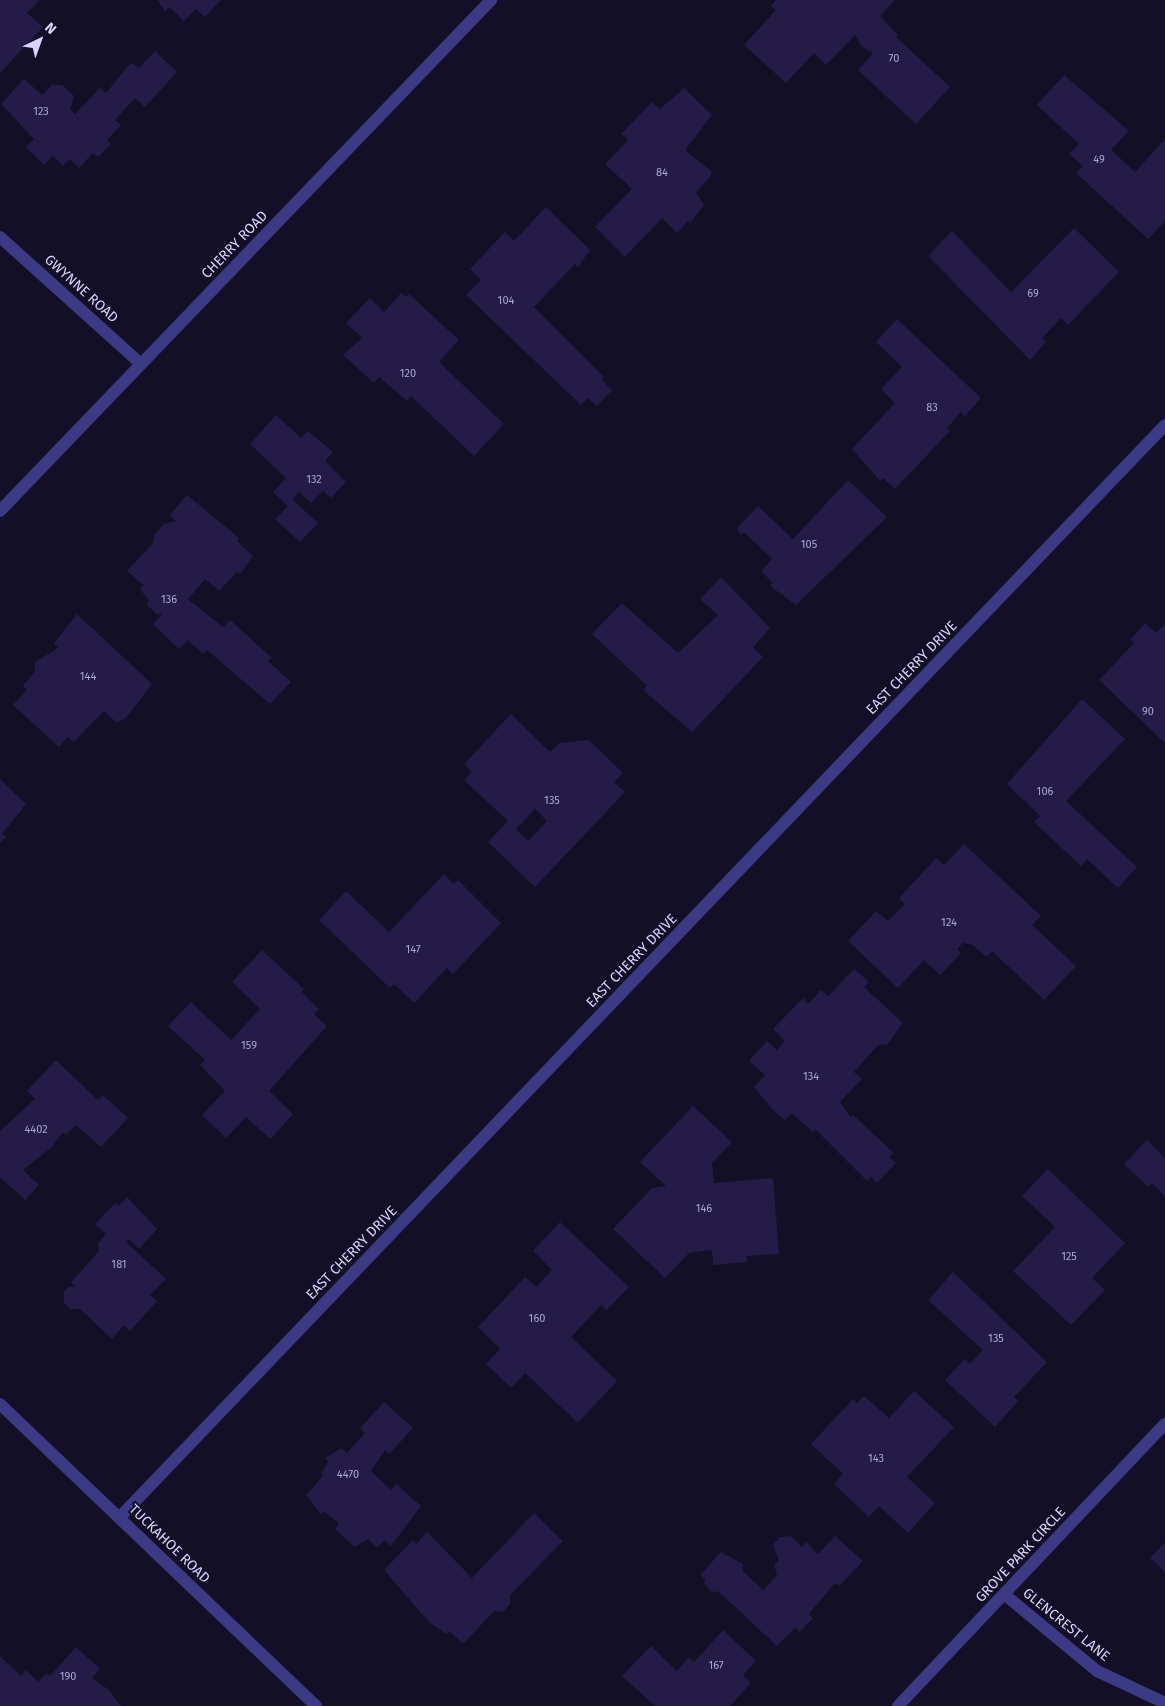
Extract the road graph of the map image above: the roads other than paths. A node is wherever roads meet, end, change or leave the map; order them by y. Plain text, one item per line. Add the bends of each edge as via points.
1 (492, 0) edge
2 (0, 237) edge
3 (141, 364) junction
4 (1165, 425) edge
5 (0, 511) edge
6 (0, 1404) edge
7 (1165, 1424) edge
8 (120, 1517) junction
9 (1004, 1594) junction
10 (1165, 1703) edge
11 (316, 1706) edge
12 (898, 1706) edge

1 - 3 street, CHERRY ROAD
2 - 3 street, GWYNNE ROAD
3 - 5 street, CHERRY ROAD
4 - 8 street, EAST CHERRY DRIVE
6 - 8 street, TUCKAHOE ROAD
7 - 9 street, GROVE PARK CIRCLE
8 - 11 street, TUCKAHOE ROAD
9 - 10 street, GLENCREST LANE via 1097,1671
9 - 12 street, GROVE PARK CIRCLE

